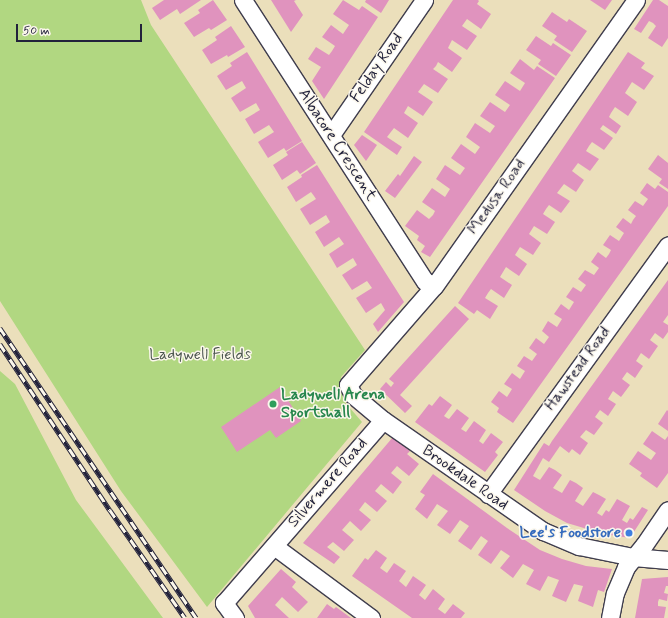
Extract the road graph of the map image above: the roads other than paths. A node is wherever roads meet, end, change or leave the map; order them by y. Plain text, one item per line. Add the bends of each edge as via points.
1 (243, 0) edge
2 (424, 0) edge
3 (636, 0) edge
4 (331, 135) junction
5 (668, 245) edge
6 (434, 286) junction
7 (348, 385) joint
8 (383, 420) junction
9 (488, 494) junction
10 (668, 510) edge
11 (274, 546) junction
12 (633, 557) junction
13 (668, 560) edge
14 (235, 618) edge
15 (372, 618) edge
16 (610, 618) edge

1 - 4 street, Albacore Crescent
2 - 4 street, Felday Road
3 - 6 street, Medusa Road
4 - 6 street, Albacore Crescent via 425,281
5 - 9 street, Hawstead Road
6 - 7 street, Medusa Road
7 - 8 street, Brookdale Road via 353,395
8 - 9 street, Brookdale Road
8 - 11 street, Silvermere Road
9 - 12 street, Brookdale Road via 543,531 562,540
10 - 12 street
11 - 14 street, Silvermere Road via 224,603
11 - 15 street
12 - 13 street, Brookdale Road
12 - 16 street via 615,593

